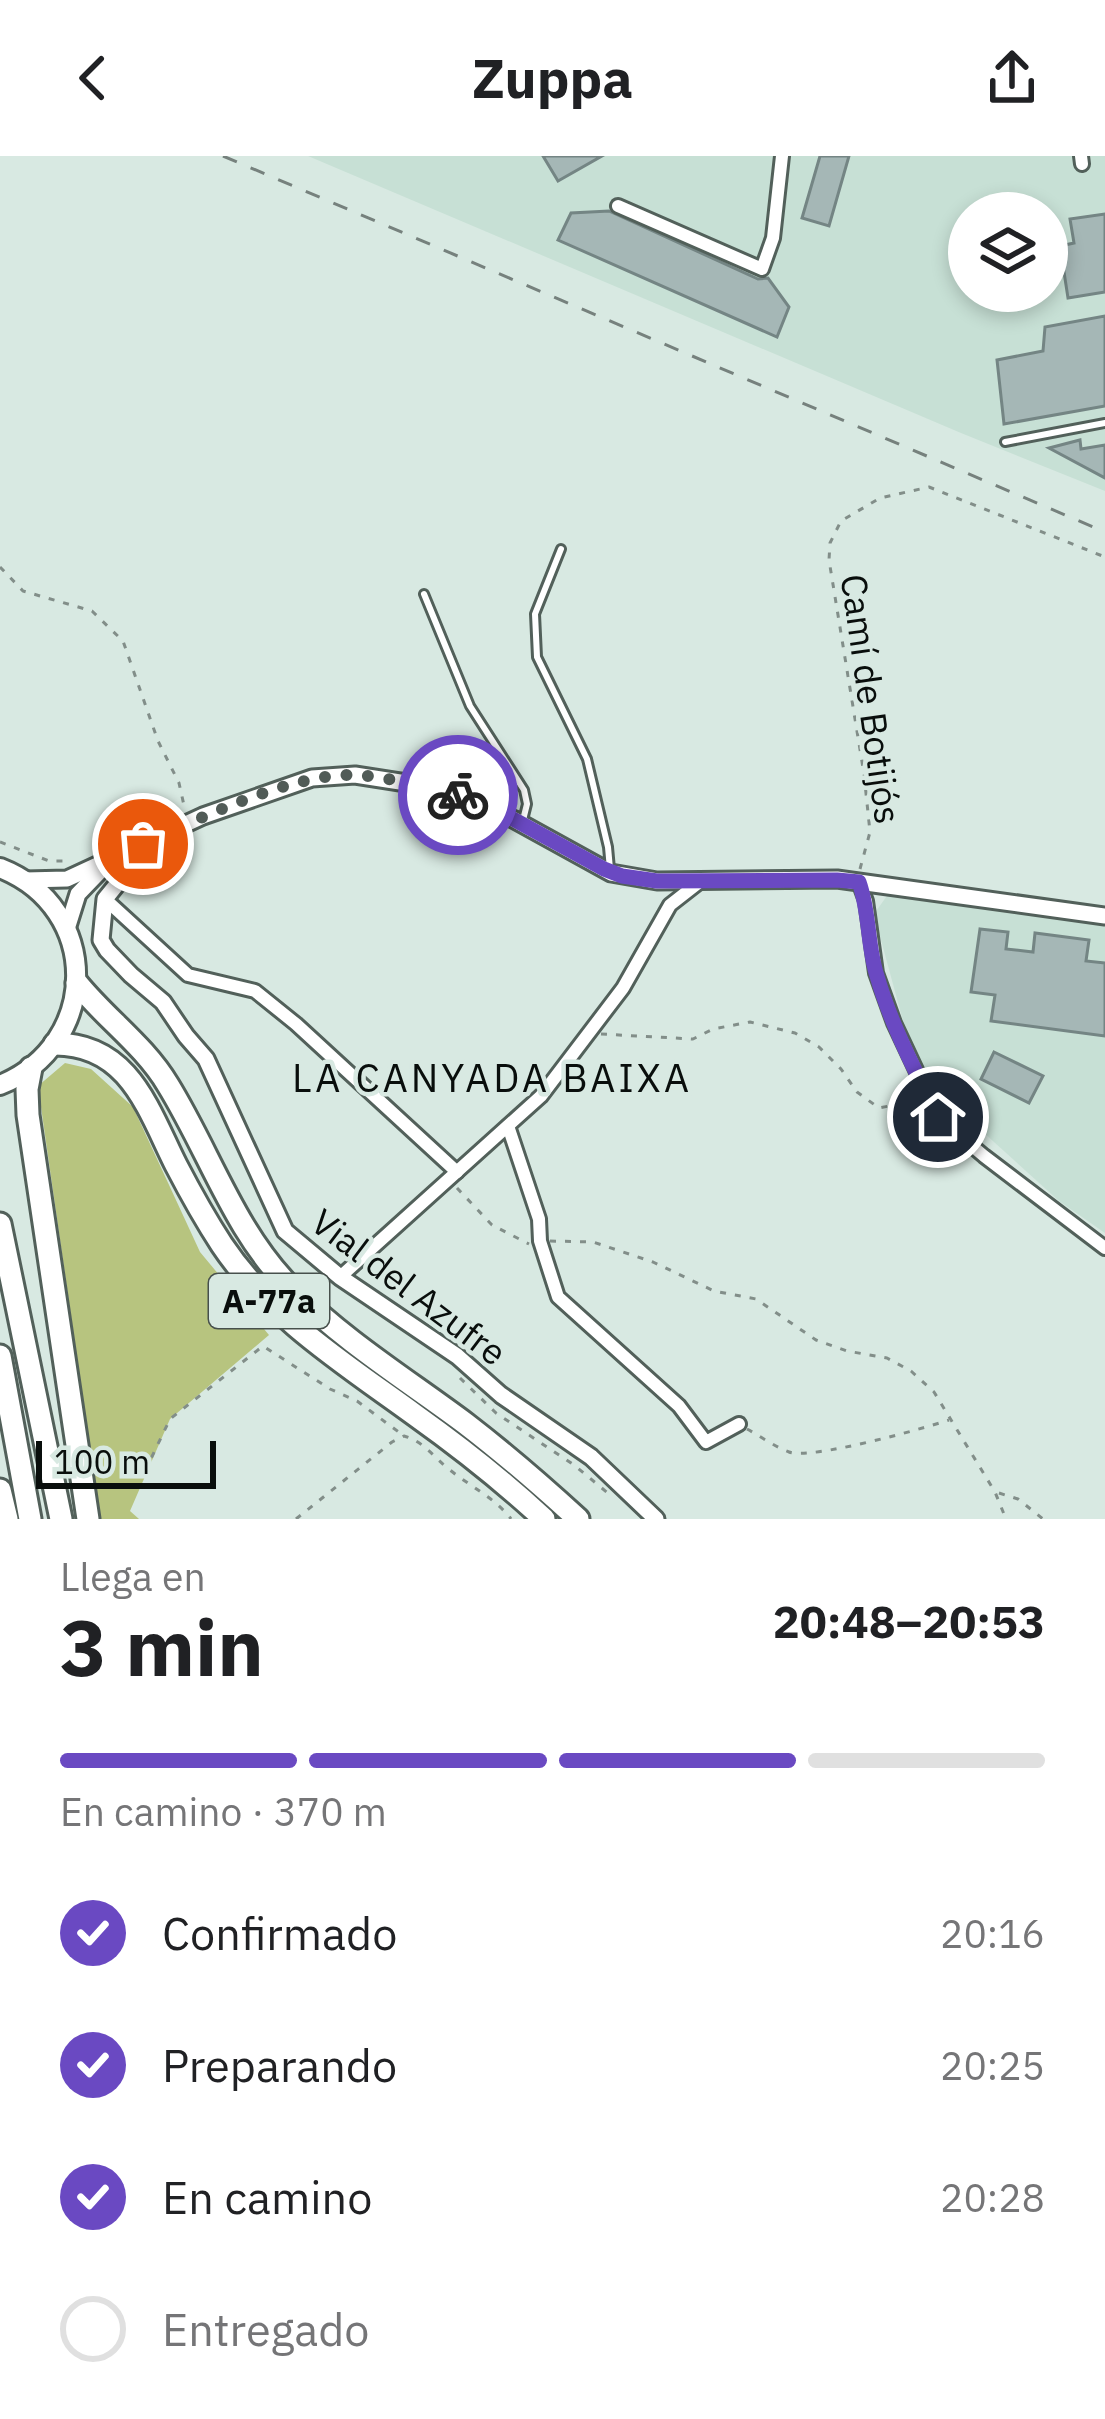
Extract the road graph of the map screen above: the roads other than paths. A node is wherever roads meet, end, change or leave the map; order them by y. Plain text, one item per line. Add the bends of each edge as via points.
1 (782, 156) edge
2 (618, 206) dead end
3 (1105, 423) edge
4 (1006, 442) dead end
5 (561, 549) dead end
6 (424, 594) dead end
7 (522, 823) junction
8 (180, 827) junction
9 (113, 857) junction
10 (0, 867) edge
11 (611, 873) junction
12 (25, 880) junction
13 (702, 880) junction
14 (859, 882) junction
15 (105, 898) junction
16 (1105, 916) edge
17 (67, 929) junction
18 (76, 983) junction
19 (55, 1044) junction
20 (31, 1069) junction
21 (0, 1085) edge
22 (508, 1126) junction
23 (453, 1176) junction
24 (0, 1224) edge
25 (1105, 1248) edge
26 (340, 1277) junction
27 (0, 1356) edge
28 (739, 1424) road end
29 (0, 1490) edge
30 (7, 1519) edge
31 (30, 1519) edge
32 (61, 1519) edge
33 (88, 1519) edge
34 (544, 1519) edge
35 (578, 1519) edge
36 (656, 1519) edge

1 - 2 street via 762,269
3 - 4 lane
5 - 11 lane via 535,614 537,657 587,759
6 - 7 lane via 470,706 524,790
7 - 8 street via 445,789 355,775 312,778
7 - 11 street
8 - 9 street
8 - 15 street via 162,860 122,878
9 - 12 street via 67,880
9 - 17 street via 78,894
10 - 12 main road
11 - 13 street
12 - 17 main road
13 - 14 street
13 - 22 street via 670,905 591,1033
14 - 16 street
14 - 25 street via 876,974 938,1117
15 - 23 street via 188,975 256,991
15 - 26 street, Vial del Azufre via 106,950 163,1002 206,1059 285,1231
17 - 18 main road
18 - 19 main road
18 - 35 highway, A-77a via 167,1082 246,1231 290,1287
19 - 20 main road
19 - 34 highway, A-77a via 95,1050 125,1073 223,1245 278,1311
20 - 21 main road
20 - 33 highway via 28,1115
22 - 23 street
22 - 28 street via 557,1297 680,1406 706,1442
23 - 26 street
24 - 32 highway
26 - 36 street, Vial del Azufre via 591,1457
27 - 31 highway
29 - 30 highway

